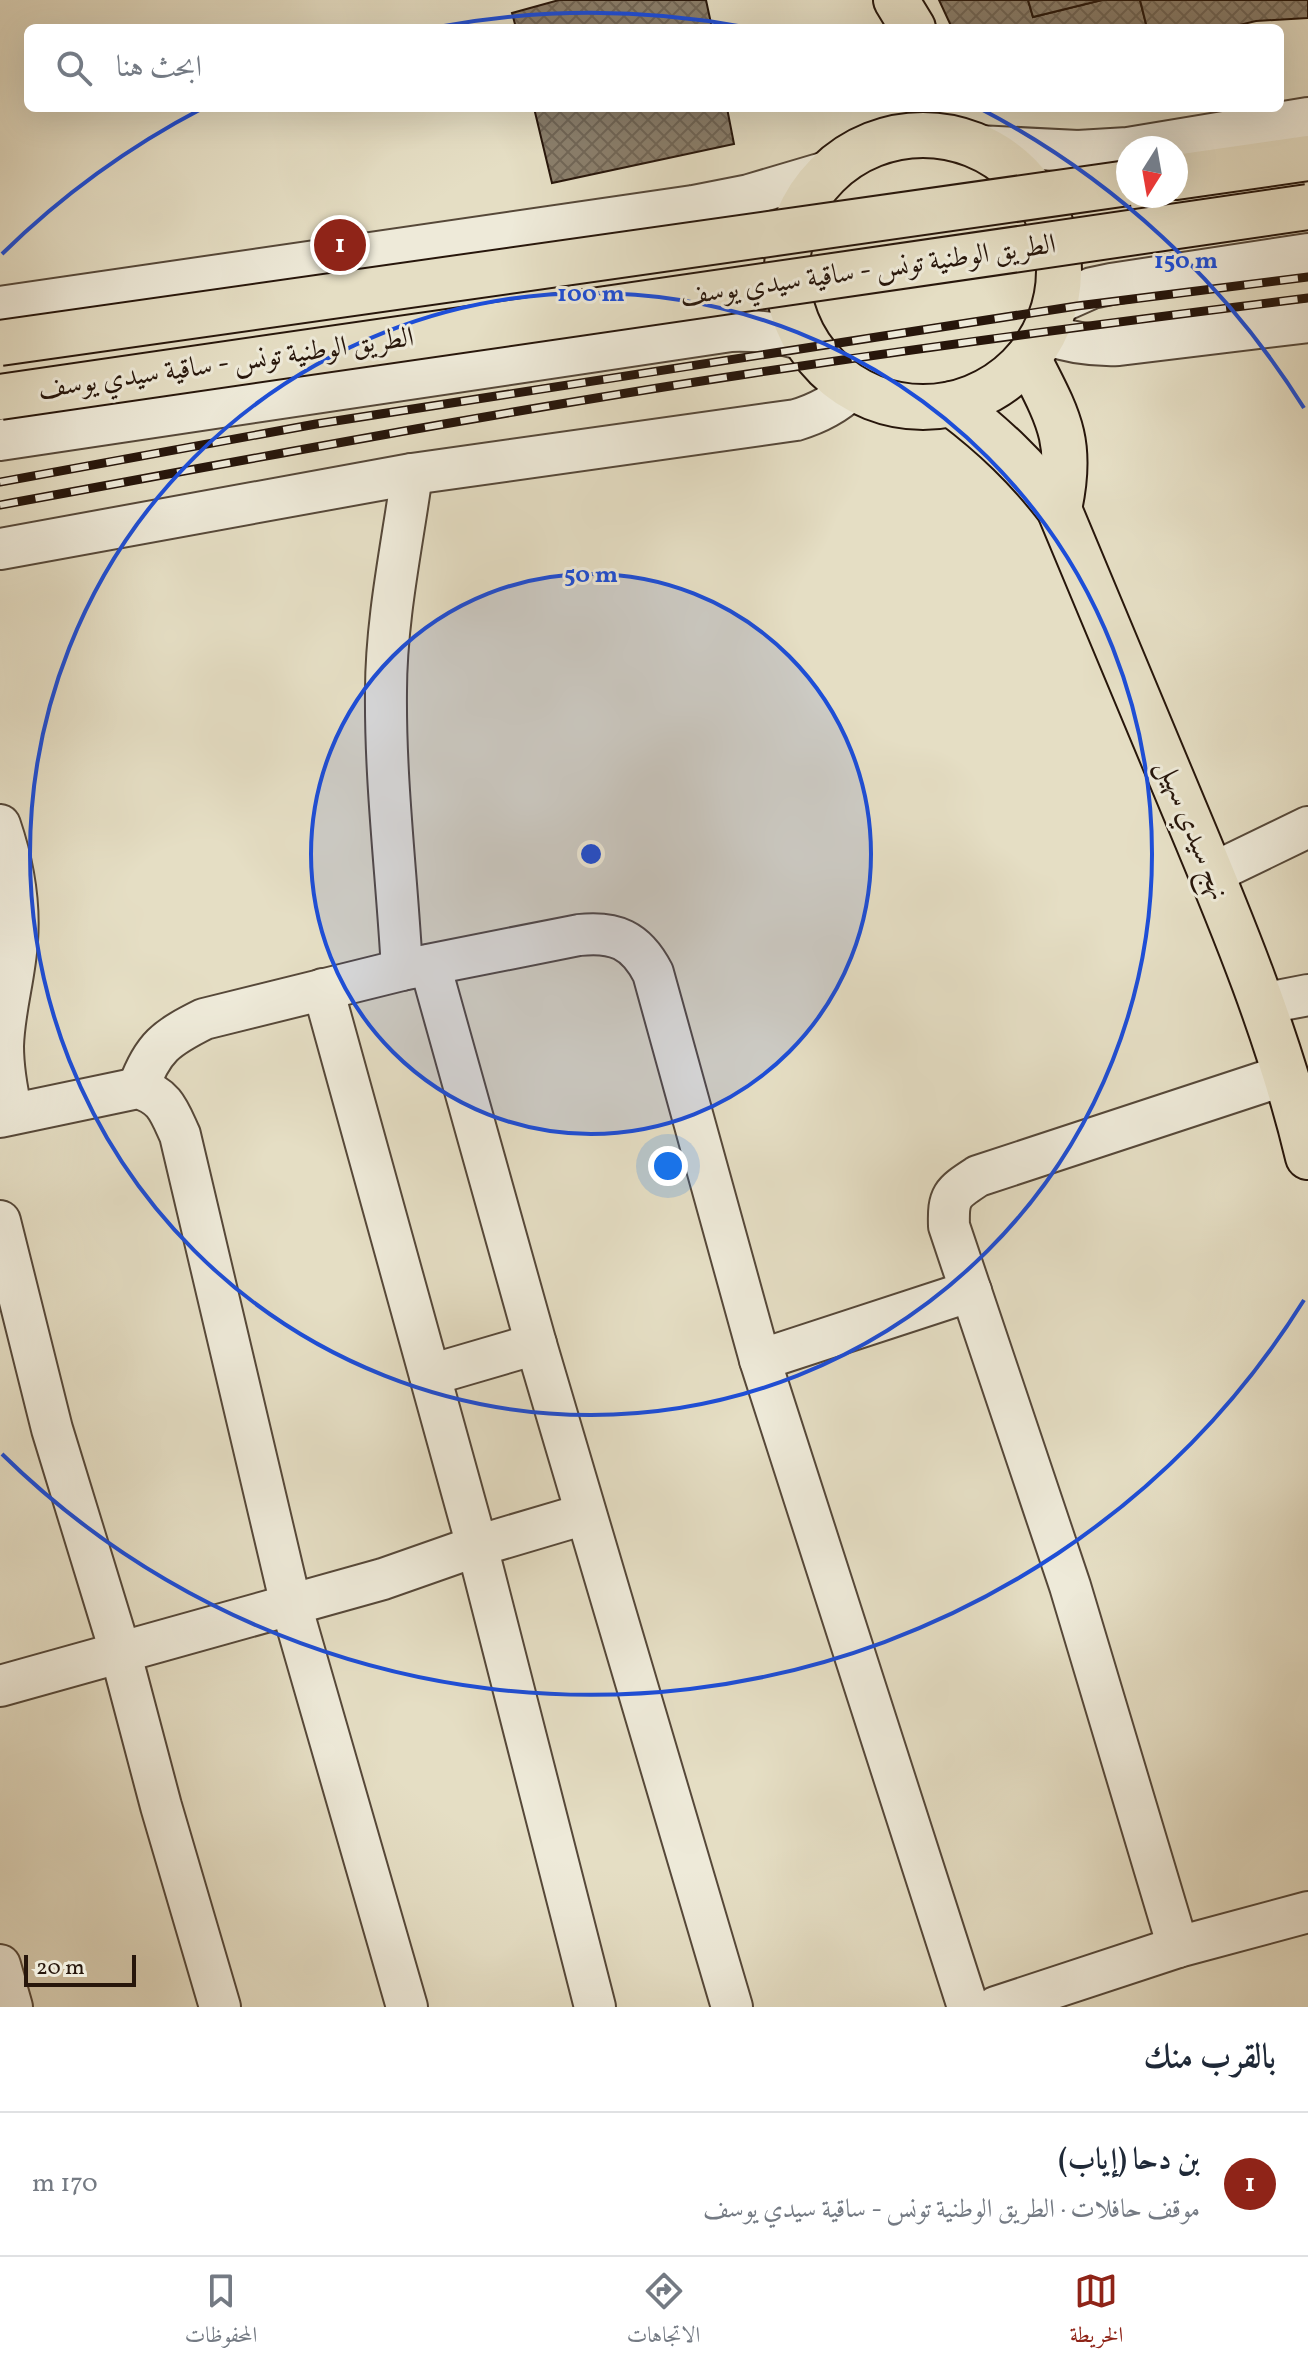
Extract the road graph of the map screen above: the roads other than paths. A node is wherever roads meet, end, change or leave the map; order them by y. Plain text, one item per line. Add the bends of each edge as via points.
1 (877, 0) edge
2 (896, 0) edge
3 (877, 24) edge
4 (911, 24) edge
5 (1308, 118) edge
6 (872, 127) edge
7 (960, 131) edge
8 (1308, 158) edge
9 (830, 171) junction
10 (1188, 175) edge
11 (1116, 185) edge
12 (1308, 207) edge
13 (1308, 254) edge
14 (0, 307) edge
15 (1308, 322) edge
16 (1043, 332) junction
17 (805, 340) junction
18 (0, 343) edge
19 (853, 388) junction
20 (0, 397) edge
21 (952, 404) junction
22 (0, 440) edge
23 (412, 474) junction
24 (1059, 509) junction
25 (0, 549) edge
26 (0, 825) edge
27 (1308, 827) edge
28 (1211, 874) junction
29 (416, 968) junction
30 (323, 989) junction
31 (1308, 995) edge
32 (1262, 1004) junction
33 (138, 1088) junction
34 (1297, 1101) edge
35 (6, 1115) edge
36 (1308, 1157) edge
37 (0, 1221) edge
38 (971, 1291) junction
39 (536, 1344) junction
40 (760, 1360) junction
41 (430, 1375) junction
42 (585, 1514) junction
43 (477, 1546) junction
44 (291, 1605) junction
45 (120, 1651) junction
46 (0, 1686) edge
47 (1308, 1912) edge
48 (1178, 1947) junction
49 (0, 1965) edge
50 (12, 2007) edge
51 (220, 2007) edge
52 (407, 2007) edge
53 (595, 2007) edge
54 (732, 2007) edge
55 (968, 2007) edge
56 (996, 2007) edge

1 - 3 main road
2 - 4 main road
5 - 7 street via 1128,148 1078,151
6 - 7 main road via 896,137
6 - 9 main road
7 - 16 main road via 1005,162 1046,211 1060,272
8 - 10 main road
9 - 14 street via 693,206
9 - 17 main road via 810,194 788,251 787,282
11 - 18 main road, الطريق الوطنية تونس - ساقية سيدي يوسف, bridge
12 - 20 main road, الطريق الوطنية تونس - ساقية سيدي يوسف, bridge
13 - 16 street via 1092,288
15 - 16 street via 1093,346
16 - 21 main road via 1007,379
16 - 24 main road via 1066,458
17 - 19 main road via 826,367
17 - 22 street via 781,333 731,331
19 - 21 main road via 918,407
19 - 23 street via 837,403 796,420
21 - 24 main road, نهج سيدي سهيل via 1010,452
23 - 25 street
23 - 29 street via 387,645 386,691 388,781
24 - 28 main road, نهج سيدي سهيل
26 - 35 street via 18,903 3,1047
27 - 28 street
28 - 32 main road, نهج سيدي سهيل
29 - 30 street
29 - 39 street
29 - 40 street via 597,933 632,944 645,957
30 - 33 street via 204,1019 175,1033 158,1048
30 - 41 street
31 - 32 street
32 - 34 main road, نهج سيدي سهيل
33 - 35 street
33 - 44 street via 163,1101 180,1135
34 - 36 main road, نهج سيدي سهيل
34 - 38 street via 978,1176 958,1189 948,1205 949,1226
37 - 45 street via 52,1429
38 - 40 street
38 - 48 street via 1070,1586
39 - 41 street
39 - 42 street
40 - 55 street
41 - 43 street
42 - 43 street
42 - 54 street
43 - 44 street
43 - 53 street
44 - 45 street
44 - 52 street
45 - 46 street
45 - 51 street
47 - 48 street
48 - 56 street
49 - 50 street

